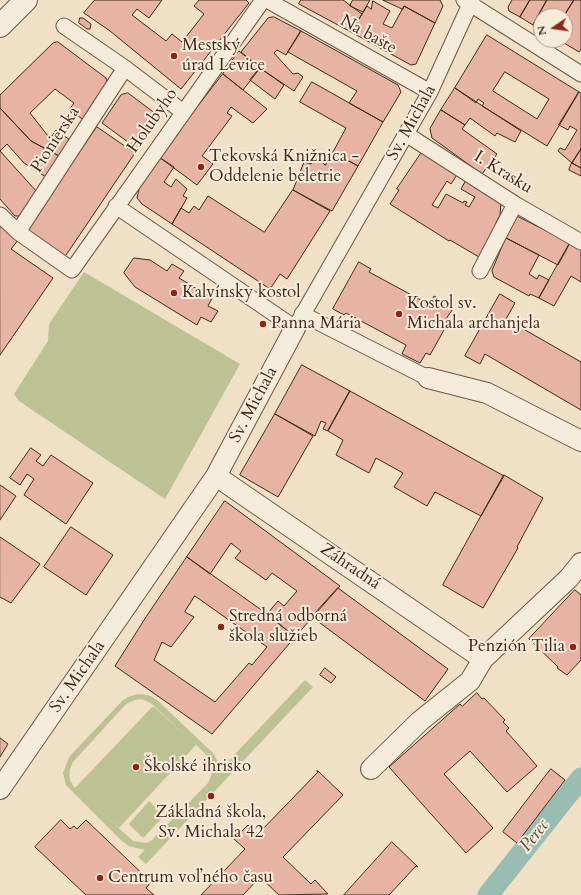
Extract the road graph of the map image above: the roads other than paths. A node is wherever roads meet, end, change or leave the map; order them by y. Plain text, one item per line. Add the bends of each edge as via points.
1 (26, 0) edge
2 (263, 0) edge
3 (267, 0) edge
4 (469, 1) edge
5 (0, 26) edge
6 (64, 26) dead end
7 (125, 68) junction
8 (581, 74) edge
9 (430, 92) junction
10 (183, 112) junction
11 (406, 134) junction
12 (515, 204) junction
13 (116, 206) junction
14 (0, 215) edge
15 (18, 232) junction
16 (581, 242) edge
17 (480, 271) dead end
18 (299, 321) junction
19 (428, 378) joint
20 (581, 441) edge
21 (216, 476) junction
22 (581, 562) edge
23 (483, 659) junction
24 (371, 769) dead end
25 (0, 789) edge

1 - 5 street
2 - 10 street, Holubyho
3 - 9 street, Na bašte
4 - 8 street
4 - 9 street, Sv. Michala
6 - 7 street
7 - 10 street
7 - 15 street, Pionierska
9 - 11 street, Sv. Michala
10 - 13 street, Holubyho
11 - 12 street, I. Krasku
11 - 18 street, Sv. Michala
12 - 16 street, I. Krasku
12 - 17 street
13 - 15 street, Holubyho via 72,270
13 - 18 street
14 - 15 street
18 - 19 street
18 - 21 street, Sv. Michala
19 - 20 street via 487,393
21 - 23 street, Záhradná
21 - 25 street, Sv. Michala
22 - 23 street via 569,578
23 - 24 street via 470,681 420,721

